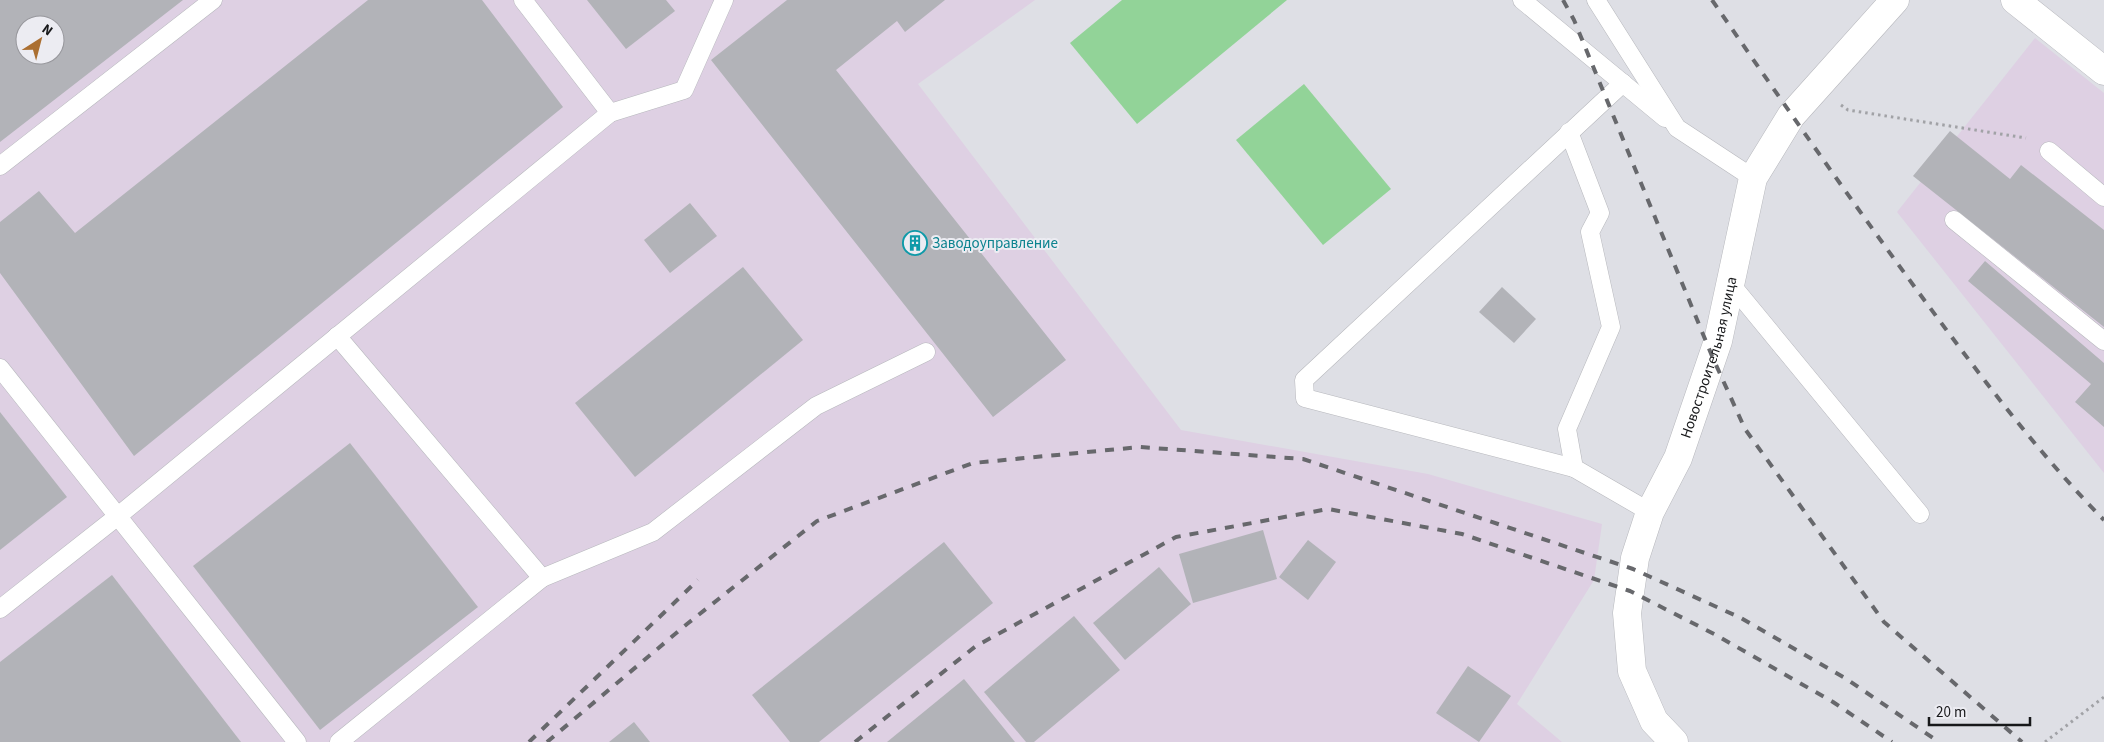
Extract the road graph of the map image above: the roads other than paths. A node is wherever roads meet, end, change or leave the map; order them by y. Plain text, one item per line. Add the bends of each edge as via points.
1 (213, 0) edge
2 (523, 0) edge
3 (724, 0) edge
4 (1522, 0) edge
5 (1596, 0) edge
6 (1895, 0) edge
7 (2015, 0) edge
8 (2104, 71) edge
9 (1623, 83) junction
10 (610, 113) junction
11 (1678, 128) junction
12 (1569, 132) junction
13 (2049, 150) road end
14 (0, 166) edge
15 (1753, 178) junction
16 (2104, 197) edge
17 (1954, 220) dead end
18 (1730, 283) junction
19 (337, 336) junction
20 (2104, 341) edge
21 (926, 352) dead end
22 (0, 368) edge
23 (1574, 468) junction
24 (1650, 512) junction
25 (1920, 514) dead end
26 (118, 516) junction
27 (542, 578) junction
28 (0, 609) edge
29 (296, 742) edge
30 (339, 742) edge
31 (1674, 742) edge

1 - 14 lane
2 - 10 lane
3 - 10 lane via 684,90
4 - 9 lane
5 - 11 lane
6 - 15 main road, Новостроительная улица via 1791,116
7 - 8 main road
9 - 11 lane
9 - 12 lane
10 - 19 lane
11 - 15 lane
12 - 23 lane via 1600,213 1590,232 1611,327 1567,429
12 - 23 lane via 1304,380 1305,398
13 - 16 lane
15 - 18 main road, Новостроительная улица
17 - 20 lane
18 - 24 main road, Новостроительная улица via 1718,341 1678,458
18 - 25 lane
19 - 26 lane
19 - 27 lane
21 - 27 lane via 816,406 653,532
22 - 26 lane
23 - 24 lane
24 - 31 main road, Новостроительная улица via 1635,558 1627,613 1632,671 1654,721
26 - 28 lane
26 - 29 lane
27 - 30 lane

